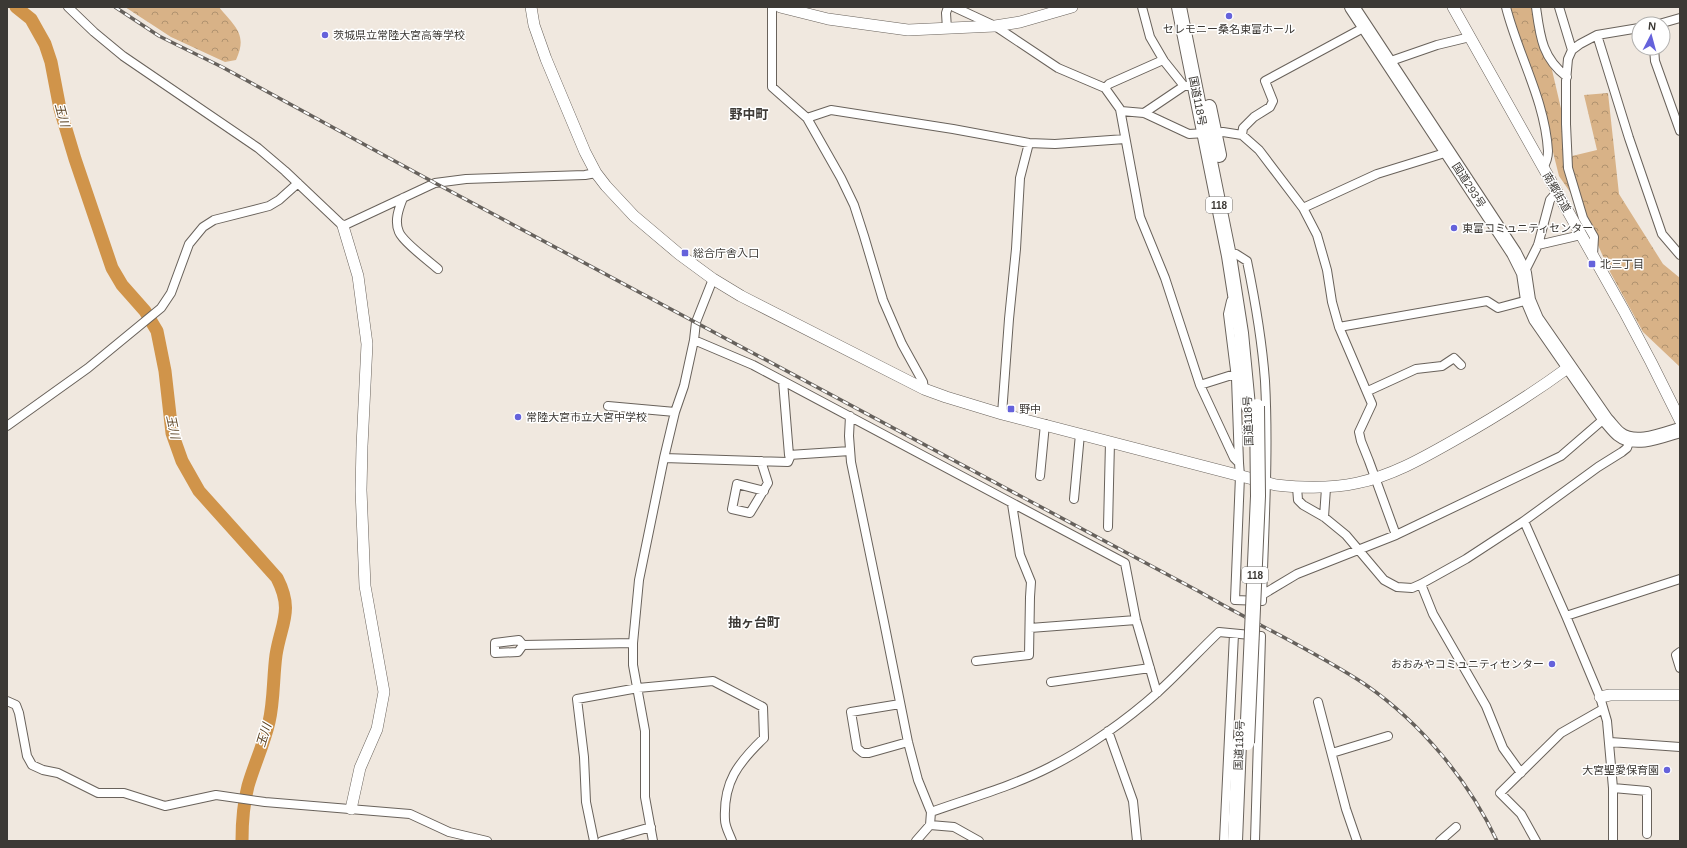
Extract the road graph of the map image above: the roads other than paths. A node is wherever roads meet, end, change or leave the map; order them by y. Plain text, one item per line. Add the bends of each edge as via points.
1 (68, 7) edge
2 (531, 7) edge
3 (772, 7) edge
4 (780, 7) edge
5 (948, 7) edge
6 (954, 7) edge
7 (1072, 7) edge
8 (1142, 7) edge
9 (1179, 7) edge
10 (1188, 7) edge
11 (1352, 7) edge
12 (1453, 7) edge
13 (1506, 7) edge
14 (1536, 7) edge
15 (1559, 7) edge
16 (995, 26) junction
17 (1365, 27) junction
18 (947, 29) junction
19 (1631, 29) edge
20 (1597, 35) junction
21 (1470, 37) junction
22 (1572, 50) junction
23 (1655, 56) edge
24 (1163, 60) junction
25 (1388, 62) junction
26 (1567, 77) junction
27 (1189, 86) junction
28 (1105, 88) junction
29 (1121, 111) junction
30 (1144, 113) junction
31 (807, 118) junction
32 (1680, 131) edge
33 (1209, 132) junction
34 (1242, 135) junction
35 (1126, 139) junction
36 (1029, 143) junction
37 (1448, 152) junction
38 (1543, 168) junction
39 (596, 172) junction
40 (298, 183) junction
41 (1557, 192) junction
42 (403, 198) junction
43 (1303, 208) junction
44 (343, 226) junction
45 (1581, 235) junction
46 (1538, 245) junction
47 (1679, 252) edge
48 (1236, 254) junction
49 (1593, 255) junction
50 (438, 269) dead end
51 (1524, 273) junction
52 (713, 279) junction
53 (1236, 299) junction
54 (1528, 300) junction
55 (1339, 327) junction
56 (694, 340) junction
57 (1461, 365) dead end
58 (1569, 368) junction
59 (1235, 374) junction
60 (783, 381) junction
61 (1200, 385) junction
62 (924, 389) junction
63 (1368, 391) junction
64 (608, 406) dead end
65 (1253, 406) junction
66 (675, 412) junction
67 (1002, 414) junction
68 (850, 416) junction
69 (1605, 418) junction
70 (1680, 420) edge
71 (1045, 424) junction
72 (7, 426) edge
73 (1680, 430) edge
74 (1080, 434) junction
75 (1630, 439) junction
76 (1110, 442) junction
77 (850, 451) junction
78 (792, 455) junction
79 (664, 458) junction
80 (761, 461) junction
81 (1239, 463) junction
82 (1040, 476) dead end
83 (1240, 476) junction
84 (1376, 478) junction
85 (1267, 483) junction
86 (1297, 487) junction
87 (1326, 488) junction
88 (764, 491) dead end
89 (1074, 499) dead end
90 (1012, 504) junction
91 (1324, 517) junction
92 (1524, 521) junction
93 (1108, 527) dead end
94 (1396, 535) junction
95 (1359, 549) junction
96 (1680, 579) edge
97 (1421, 584) junction
98 (1262, 595) junction
99 (1566, 616) junction
100 (1136, 620) junction
101 (1030, 628) junction
102 (1234, 634) junction
103 (633, 643) junction
104 (523, 645) dead end
105 (1680, 652) edge
106 (976, 661) dead end
107 (1150, 668) junction
108 (1680, 668) edge
109 (1051, 682) dead end
110 (638, 688) junction
111 (1157, 693) junction
112 (1680, 695) edge
113 (1600, 697) junction
114 (7, 701) edge
115 (1318, 702) dead end
116 (900, 704) junction
117 (1603, 709) junction
118 (1108, 731) junction
119 (1388, 736) dead end
120 (908, 742) junction
121 (1610, 742) junction
122 (1243, 743) junction
123 (1680, 747) edge
124 (1332, 754) junction
125 (1521, 773) junction
126 (1613, 788) junction
127 (351, 809) junction
128 (931, 812) junction
129 (930, 824) junction
130 (651, 827) junction
131 (1456, 828) dead end
132 (1647, 834) dead end
133 (487, 841) edge
134 (594, 841) edge
135 (602, 841) edge
136 (653, 841) edge
137 (732, 841) edge
138 (916, 841) edge
139 (979, 841) edge
140 (1137, 841) edge
141 (1224, 841) edge
142 (1235, 841) edge
143 (1244, 841) edge
144 (1255, 841) edge
145 (1356, 841) edge
146 (1440, 841) edge
147 (1536, 841) edge
148 (1613, 841) edge

1 - 40 street via 123,56 258,148
2 - 39 street via 534,25 546,60 580,142
3 - 31 street via 772,87
4 - 18 street via 858,24 908,30
5 - 18 street
6 - 16 street
7 - 16 street via 1020,22
8 - 24 street via 1150,37
9 - 27 highway, 国道118号 / 118
10 - 33 highway, 国道118号 / 118
11 - 17 highway, 国道293号
12 - 21 street, 南郷街道
13 - 38 street via 1540,108 1548,151
14 - 26 street via 1543,46 1556,69
15 - 22 street
16 - 18 street
16 - 28 street via 1058,68
17 - 25 highway, 国道293号
17 - 34 street via 1265,81 1272,101 1270,107 1243,128
19 - 20 street
20 - 22 street
20 - 47 street via 1662,234
21 - 25 street
21 - 38 street, 南郷街道
22 - 26 street via 1568,59
23 - 32 street
24 - 27 street
24 - 28 street
25 - 37 highway, 国道293号
26 - 49 street via 1568,168 1583,218 1594,237
27 - 30 street
27 - 33 highway, 国道118号 / 118
28 - 29 street
29 - 30 street
29 - 35 street
30 - 33 street via 1189,134
31 - 36 street via 831,110
31 - 62 street via 842,178 854,205 883,300 902,344 923,382
33 - 34 street
33 - 48 highway, 国道118号 / 118
33 - 53 highway, 国道118号 / 118
34 - 43 street via 1264,156
35 - 36 street via 1055,144
35 - 61 street via 1140,217 1165,278
36 - 67 street via 1020,178
37 - 43 street via 1377,174
37 - 51 highway, 国道293号 via 1514,253
38 - 41 street, 南郷街道
39 - 42 street via 585,175 448,180 435,183
39 - 52 street via 634,216 678,254
40 - 44 street
40 - 72 street via 269,206 214,220 203,227 189,244 171,293 161,308 88,368
41 - 45 street, 南郷街道
41 - 46 street via 1550,200
42 - 44 street
42 - 50 street via 398,215 399,232
43 - 55 street via 1317,235 1328,270 1332,302
44 - 127 street via 358,276 366,333 361,482 365,586 384,692 377,729 360,768
45 - 46 street
45 - 49 street, 南郷街道
46 - 51 street
48 - 65 highway, 国道118号 / 118 via 1249,330
48 - 85 street via 1247,261 1259,329 1265,388
49 - 70 street, 南郷街道
51 - 54 highway, 国道293号
52 - 56 street via 696,322
52 - 62 street via 741,296
53 - 59 street via 1231,301 1228,314
53 - 65 highway, 国道118号 / 118
54 - 55 street via 1498,308 1487,301
54 - 58 highway, 国道293号 via 1538,324
55 - 63 street
56 - 60 street
56 - 66 street via 684,386
57 - 63 street via 1454,358 1442,366 1416,370
58 - 69 highway, 国道293号
58 - 84 street via 1500,414 1426,456
59 - 61 street
59 - 81 street
60 - 68 street
60 - 78 street via 789,455
61 - 81 street via 1234,458
62 - 67 street
63 - 84 street via 1372,404 1359,432
64 - 66 street
65 - 122 highway, 国道118号 / 118
66 - 79 street
67 - 71 street
68 - 77 street
68 - 90 street
69 - 75 highway, 国道293号 via 1619,434
69 - 94 street via 1561,456
71 - 74 street
71 - 82 street
73 - 75 highway via 1653,437
74 - 76 street
74 - 89 street
75 - 92 street via 1627,448 1622,452
76 - 83 street
76 - 93 street
77 - 78 street
77 - 116 street
78 - 80 street via 788,462
79 - 80 street
79 - 103 street via 639,580
80 - 88 street via 768,483
81 - 83 street
83 - 85 street
83 - 98 street via 1235,600 1262,601
84 - 87 street
84 - 94 street
85 - 86 street
85 - 98 street
86 - 87 street
86 - 91 street via 1298,500 1302,505
87 - 91 street
90 - 100 street via 1125,563
90 - 101 street via 1020,555 1031,582
91 - 95 street
92 - 97 street via 1466,559
92 - 99 street
94 - 95 street
95 - 97 street via 1389,584 1404,588
95 - 98 street via 1297,574
96 - 99 street
97 - 125 street via 1433,614 1486,706 1503,748
99 - 113 street
100 - 101 street
100 - 107 street
101 - 106 street via 1030,655
102 - 111 street via 1219,632
102 - 141 street
102 - 144 street via 1261,636
103 - 104 street
103 - 110 street via 633,665
105 - 108 street via 1676,655
107 - 109 street
107 - 111 street
110 - 130 street via 645,731 646,797
110 - 134 street via 577,699 586,802
110 - 137 street via 713,681 763,707 764,738 745,756 733,774 726,801 725,821
111 - 118 street
112 - 113 street
113 - 117 street
114 - 127 street via 16,705 27,756 32,765 58,773 98,793 124,793 165,806 216,796
115 - 124 street
116 - 120 street
116 - 120 street via 851,712 857,748 863,753 869,753
117 - 121 street
117 - 125 street via 1562,733
118 - 128 street via 1050,767
118 - 140 street via 1133,801
119 - 124 street
120 - 128 street via 918,780
121 - 123 street
121 - 126 street
122 - 142 highway, 国道118号 / 118
122 - 143 highway, 国道118号 / 118
124 - 145 street
125 - 147 street via 1500,793 1521,814
126 - 132 street via 1647,791
126 - 148 street
127 - 133 street via 410,814 449,832
128 - 129 street
129 - 138 street
129 - 139 street via 954,827
130 - 135 street
130 - 136 street
131 - 146 street

